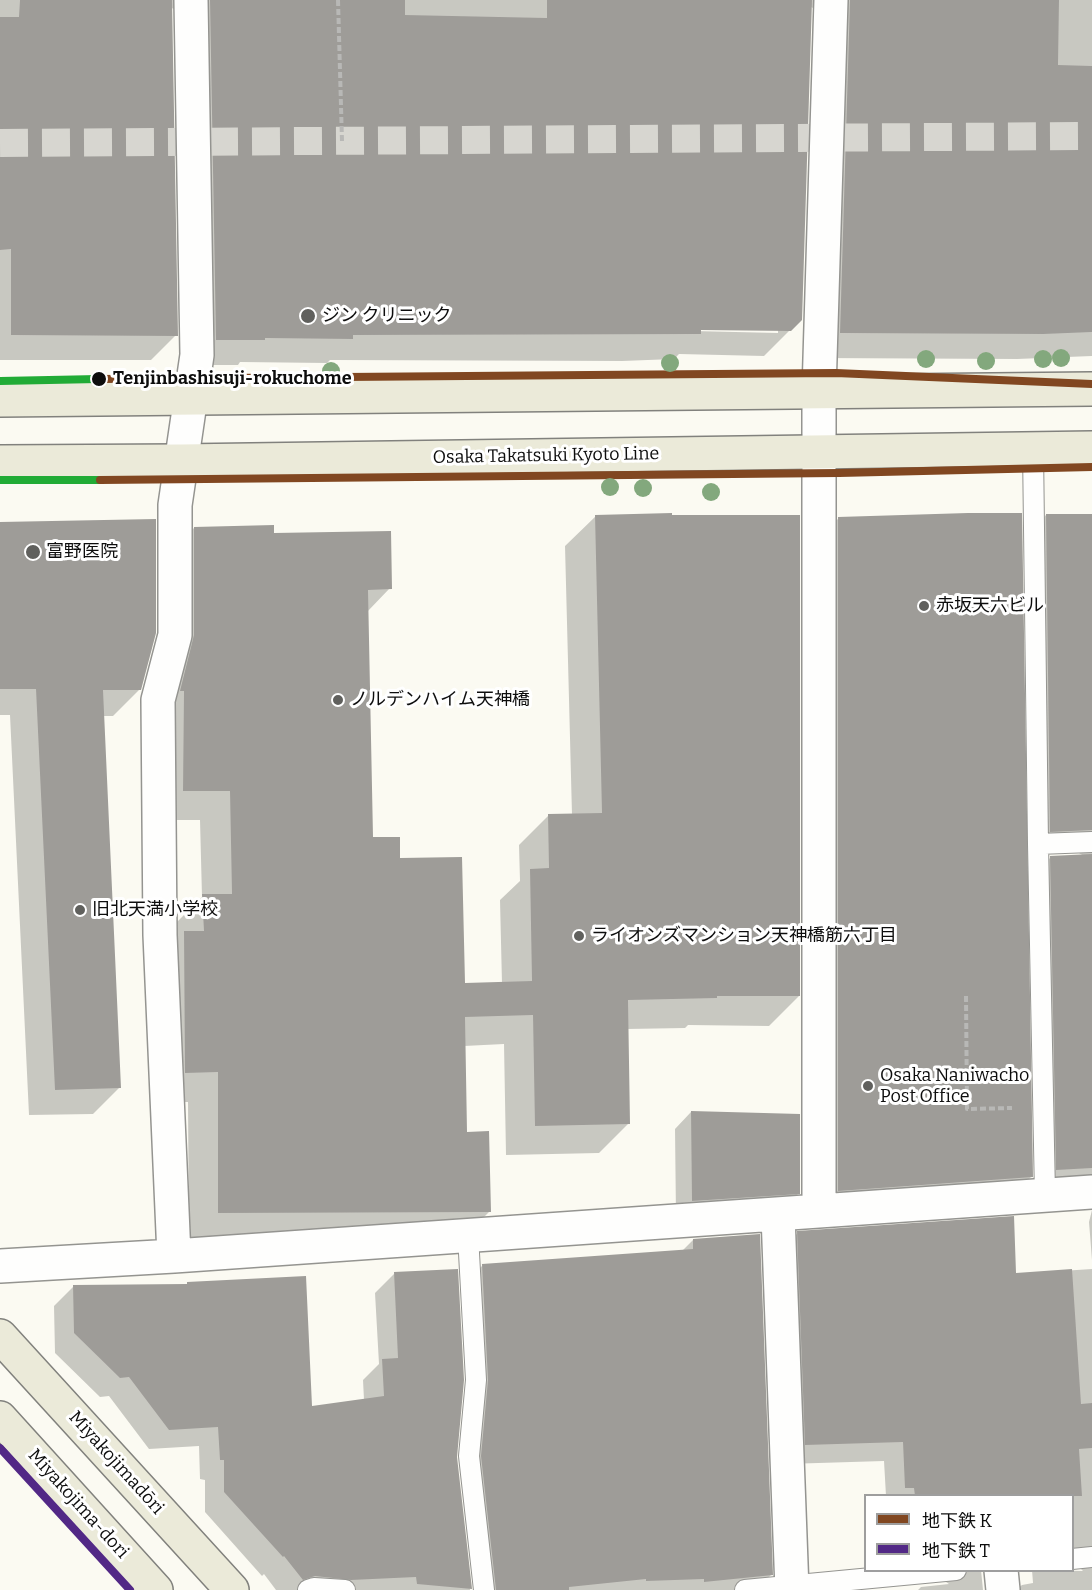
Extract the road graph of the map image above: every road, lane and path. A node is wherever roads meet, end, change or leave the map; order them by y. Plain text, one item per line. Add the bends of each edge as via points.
1 (191, 0) edge
2 (338, 0) edge
3 (831, 0) edge
4 (342, 141) dead end
5 (1092, 389) edge
6 (819, 391) junction
7 (190, 399) junction
8 (0, 400) edge
9 (1092, 448) edge
10 (1033, 449) junction
11 (819, 453) junction
12 (181, 461) junction
13 (0, 462) edge
14 (1092, 842) edge
15 (1038, 843) junction
16 (966, 996) dead end
17 (1045, 1108) junction
18 (1092, 1192) edge
19 (1045, 1195) junction
20 (819, 1211) junction
21 (778, 1215) junction
22 (468, 1235) junction
23 (174, 1256) junction
24 (0, 1266) edge
25 (0, 1336) edge
26 (0, 1418) edge
27 (1092, 1557) edge
28 (1074, 1559) edge
29 (938, 1572) edge
30 (1001, 1572) edge
31 (792, 1588) edge
32 (156, 1590) edge
33 (232, 1590) edge
34 (308, 1590) edge
35 (345, 1590) edge
36 (484, 1590) edge
37 (745, 1590) edge
38 (1003, 1590) edge

1 - 7 street via 197,355
2 - 4 path
3 - 6 street
5 - 6 main road
6 - 7 main road
6 - 11 street
7 - 8 main road
7 - 12 street
9 - 10 main road, Osaka Takatsuki Kyoto Line
10 - 11 main road, Osaka Takatsuki Kyoto Line
10 - 15 lane
11 - 12 main road, Osaka Takatsuki Kyoto Line
11 - 20 street
12 - 13 main road, Osaka Takatsuki Kyoto Line
12 - 23 street via 175,505 175,636 158,699 160,935
14 - 15 lane
15 - 17 lane
16 - 17 path via 967,1108
17 - 19 lane
18 - 19 street
19 - 20 street
20 - 21 street
21 - 22 street
21 - 31 street
22 - 23 street
22 - 36 lane via 476,1380 469,1456
23 - 24 street
25 - 33 main road, Miyakojimadōri
26 - 32 main road, Miyakojima-dori
27 - 28 lane
29 - 31 lane
30 - 38 street
31 - 37 lane
34 - 35 lane

